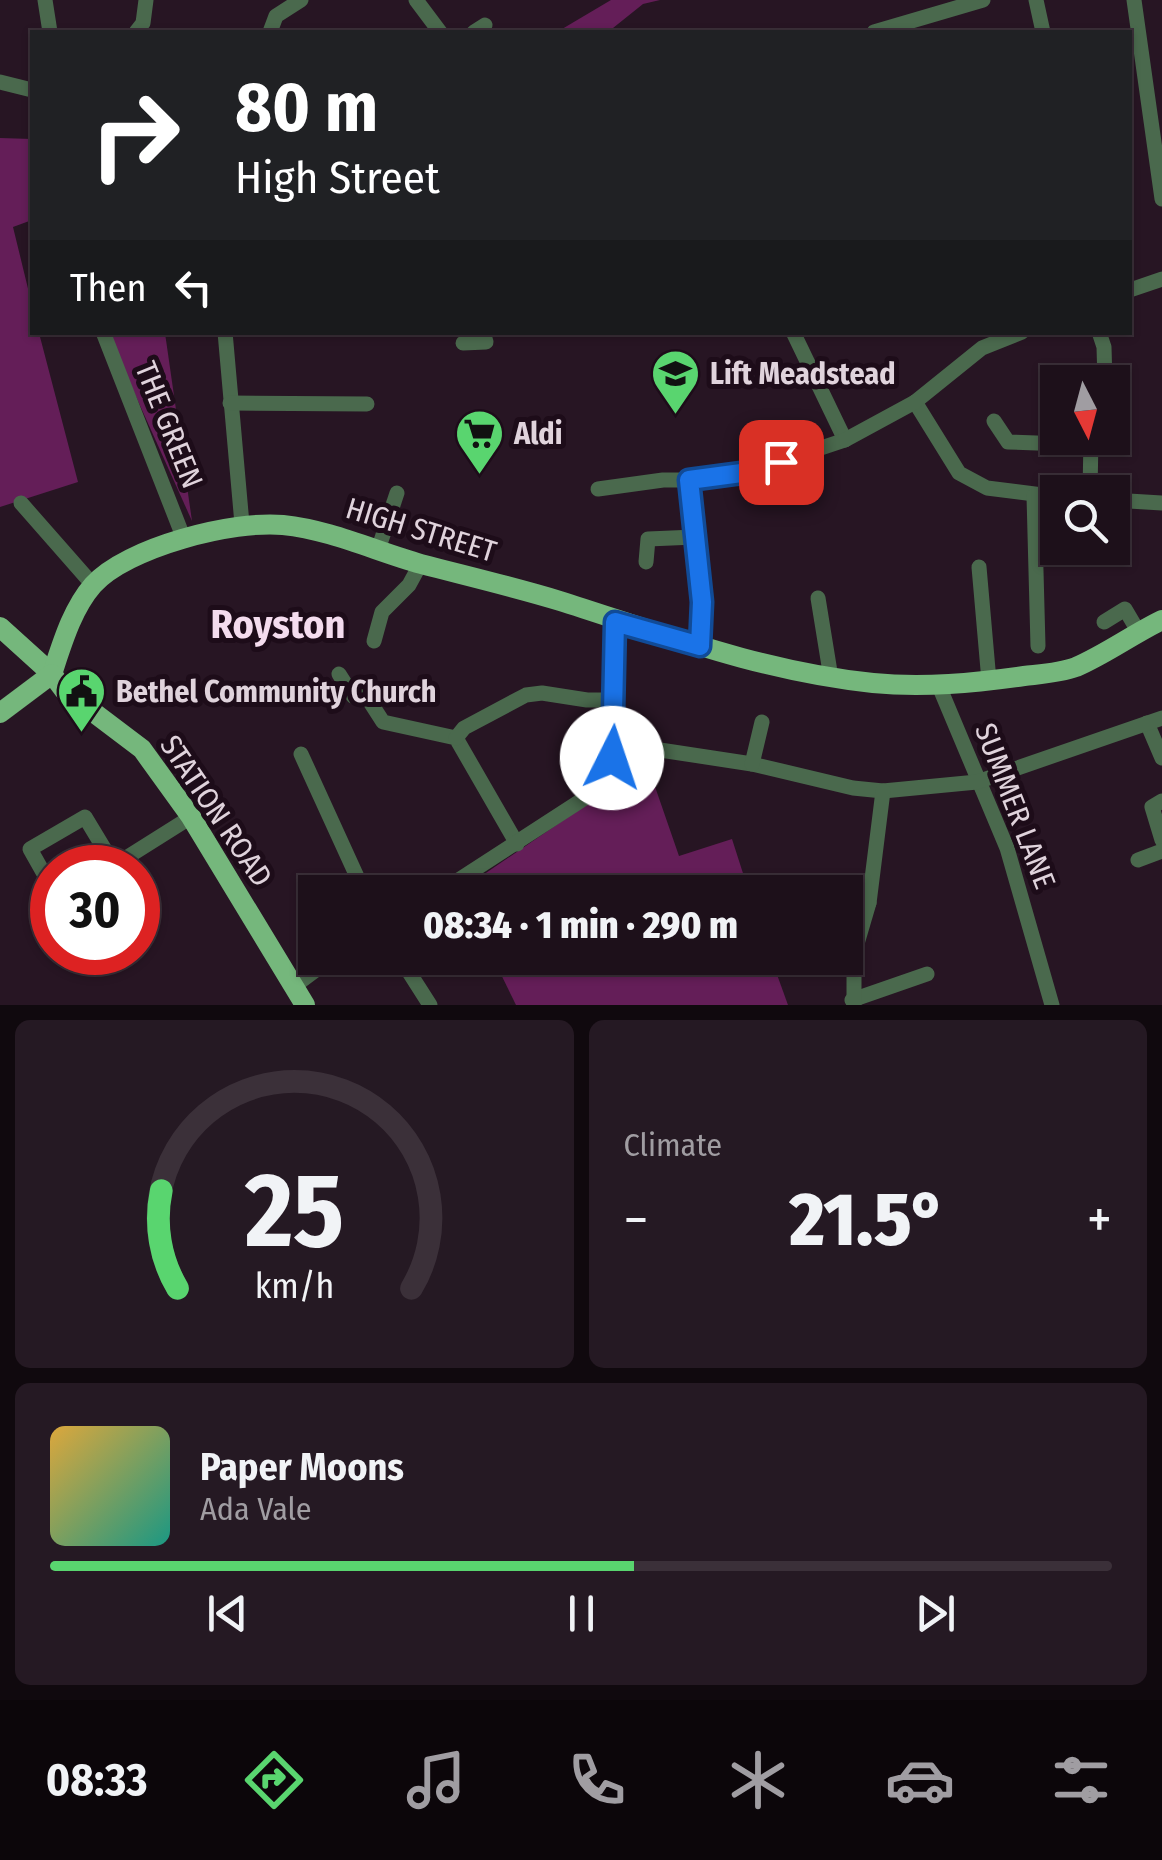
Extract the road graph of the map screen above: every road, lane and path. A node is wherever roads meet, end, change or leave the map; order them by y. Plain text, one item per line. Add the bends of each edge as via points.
1 (45, 0) edge
2 (146, 0) edge
3 (301, 0) edge
4 (416, 0) edge
5 (982, 0) edge
6 (1036, 0) edge
7 (1134, 0) edge
8 (50, 30) edge
9 (138, 30) edge
10 (271, 30) edge
11 (438, 30) edge
12 (881, 30) edge
13 (1043, 30) edge
14 (0, 82) edge
15 (30, 90) edge
16 (1162, 199) edge
17 (1162, 279) edge
18 (1132, 289) edge
19 (104, 335) edge
20 (224, 335) edge
21 (484, 335) edge
22 (794, 335) edge
23 (1014, 335) edge
24 (1099, 335) edge
25 (463, 344) dead end
26 (1104, 365) edge
27 (230, 402) junction
28 (915, 402) junction
29 (367, 404) dead end
30 (994, 421) dead end
31 (846, 440) junction
32 (1040, 442) edge
33 (689, 480) junction
34 (598, 488) dead end
35 (397, 493) dead end
36 (1034, 496) junction
37 (1040, 496) edge
38 (1130, 501) edge
39 (21, 503) dead end
40 (1162, 503) edge
41 (242, 524) junction
42 (695, 537) junction
43 (184, 538) junction
44 (378, 550) junction
45 (646, 562) dead end
46 (421, 563) junction
47 (978, 567) dead end
48 (93, 585) junction
49 (818, 598) dead end
50 (1162, 620) edge
51 (615, 622) junction
52 (1104, 622) dead end
53 (0, 627) edge
54 (1138, 631) junction
55 (374, 641) dead end
56 (700, 646) junction
57 (1038, 646) dead end
58 (52, 674) junction
59 (339, 674) dead end
60 (832, 678) junction
61 (988, 681) junction
62 (939, 686) junction
63 (615, 700) junction
64 (0, 713) edge
65 (1155, 721) edge
66 (762, 722) dead end
67 (456, 738) junction
68 (614, 743) junction
69 (301, 754) dead end
70 (1162, 758) edge
71 (752, 764) junction
72 (977, 782) junction
73 (883, 792) junction
74 (1162, 801) edge
75 (191, 817) junction
76 (1162, 840) edge
77 (517, 844) junction
78 (37, 845) edge
79 (100, 845) edge
80 (146, 845) edge
81 (1162, 850) edge
82 (1138, 860) dead end
83 (356, 875) edge
84 (467, 875) edge
85 (863, 902) edge
86 (869, 904) junction
87 (927, 974) dead end
88 (317, 975) edge
89 (411, 975) edge
90 (299, 996) edge
91 (853, 1002) edge
92 (430, 1005) edge
93 (1052, 1005) edge

1 - 8 street
2 - 9 street
3 - 10 street via 276,16
4 - 11 street
5 - 12 street
6 - 13 street
7 - 16 street
14 - 15 street
17 - 18 street
19 - 43 street, THE GREEN
20 - 27 street
21 - 25 street via 486,342
22 - 31 street
23 - 28 street via 982,348
24 - 26 street
27 - 29 street
27 - 41 street
28 - 31 street
28 - 36 street via 960,472 988,488
30 - 32 street via 1008,442
31 - 33 street via 749,472
33 - 34 street
33 - 42 street
35 - 44 street
36 - 37 street
36 - 57 street
38 - 40 street
39 - 48 street
41 - 43 main road, HIGH STREET
41 - 44 main road, HIGH STREET via 320,531
42 - 45 street via 648,539
42 - 56 street
43 - 48 main road, HIGH STREET via 116,567
44 - 46 main road, HIGH STREET
46 - 51 main road, HIGH STREET
46 - 55 street via 382,612
47 - 61 street
48 - 58 main road, HIGH STREET via 68,627
49 - 60 street
50 - 54 main road, HIGH STREET
51 - 56 main road, HIGH STREET
51 - 63 street
52 - 54 street via 1124,610
53 - 58 main road, STATION ROAD
54 - 61 main road, HIGH STREET via 1066,670
56 - 60 main road, HIGH STREET
58 - 64 main road
58 - 75 main road, STATION ROAD via 142,750
59 - 67 street via 353,696 365,694 383,722
60 - 62 main road, HIGH STREET
61 - 62 main road, HIGH STREET
62 - 72 street, SUMMER LANE
63 - 67 street via 526,695
63 - 68 street
65 - 70 street
65 - 72 street
66 - 71 street
67 - 77 street
68 - 71 street
68 - 77 street via 607,775 588,796
69 - 83 street
71 - 73 street
72 - 73 street
72 - 93 street, SUMMER LANE via 1008,848
73 - 86 street
74 - 76 street via 1152,807
75 - 80 street
75 - 90 main road, STATION ROAD
77 - 84 street
78 - 79 street via 84,817
81 - 82 street
85 - 86 street
86 - 91 street via 854,954
87 - 91 street
88 - 90 street
89 - 92 street

